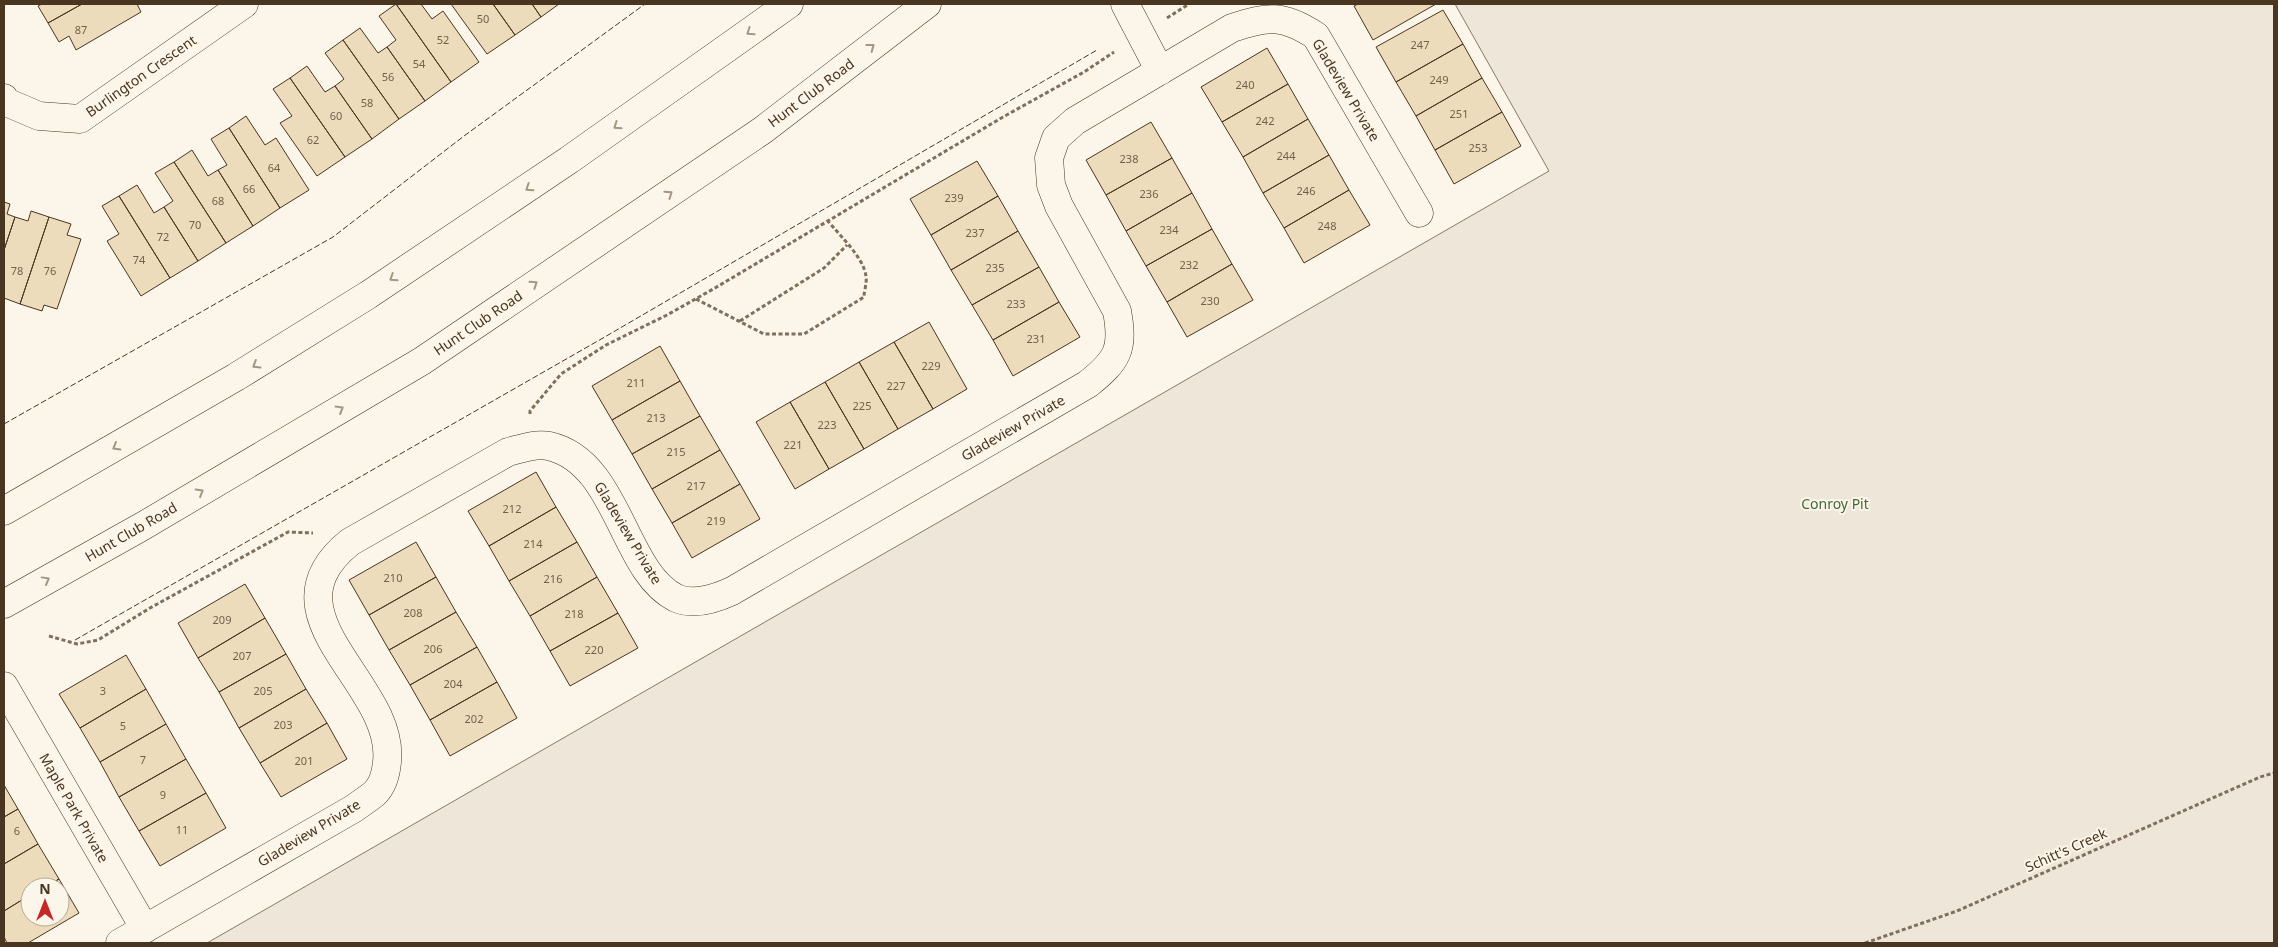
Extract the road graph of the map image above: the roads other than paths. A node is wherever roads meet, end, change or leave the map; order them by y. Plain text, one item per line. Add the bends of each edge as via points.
1 (244, 4) edge
2 (790, 4) edge
3 (927, 4) edge
4 (1125, 4) edge
5 (1160, 71) junction
6 (4, 98) edge
7 (1419, 213) dead end
8 (4, 511) edge
9 (4, 604) edge
10 (4, 686) edge
11 (145, 929) junction
12 (120, 943) edge

1 - 6 street, Burlington Crescent via 80,119 39,116 6,102
2 -> 8 street via 569,160 368,295 236,377
9 -> 3 street, Hunt Club Road via 422,361 763,130
4 - 5 street
5 - 7 street, Gladeview Private via 1232,28 1259,19 1282,19 1302,27 1316,36 1327,52
5 - 11 street, Gladeview Private via 1075,120 1056,138 1049,158 1050,185 1059,206 1118,310 1118,353 1104,371 1088,384 715,598 678,599 662,588 646,567 598,481 580,463 548,446 508,452 350,542 329,562 319,581 318,598 322,620 384,728 389,750 386,773 376,792 353,809
10 - 11 street, Maple Park Private
11 - 12 street, Gladeview Private

